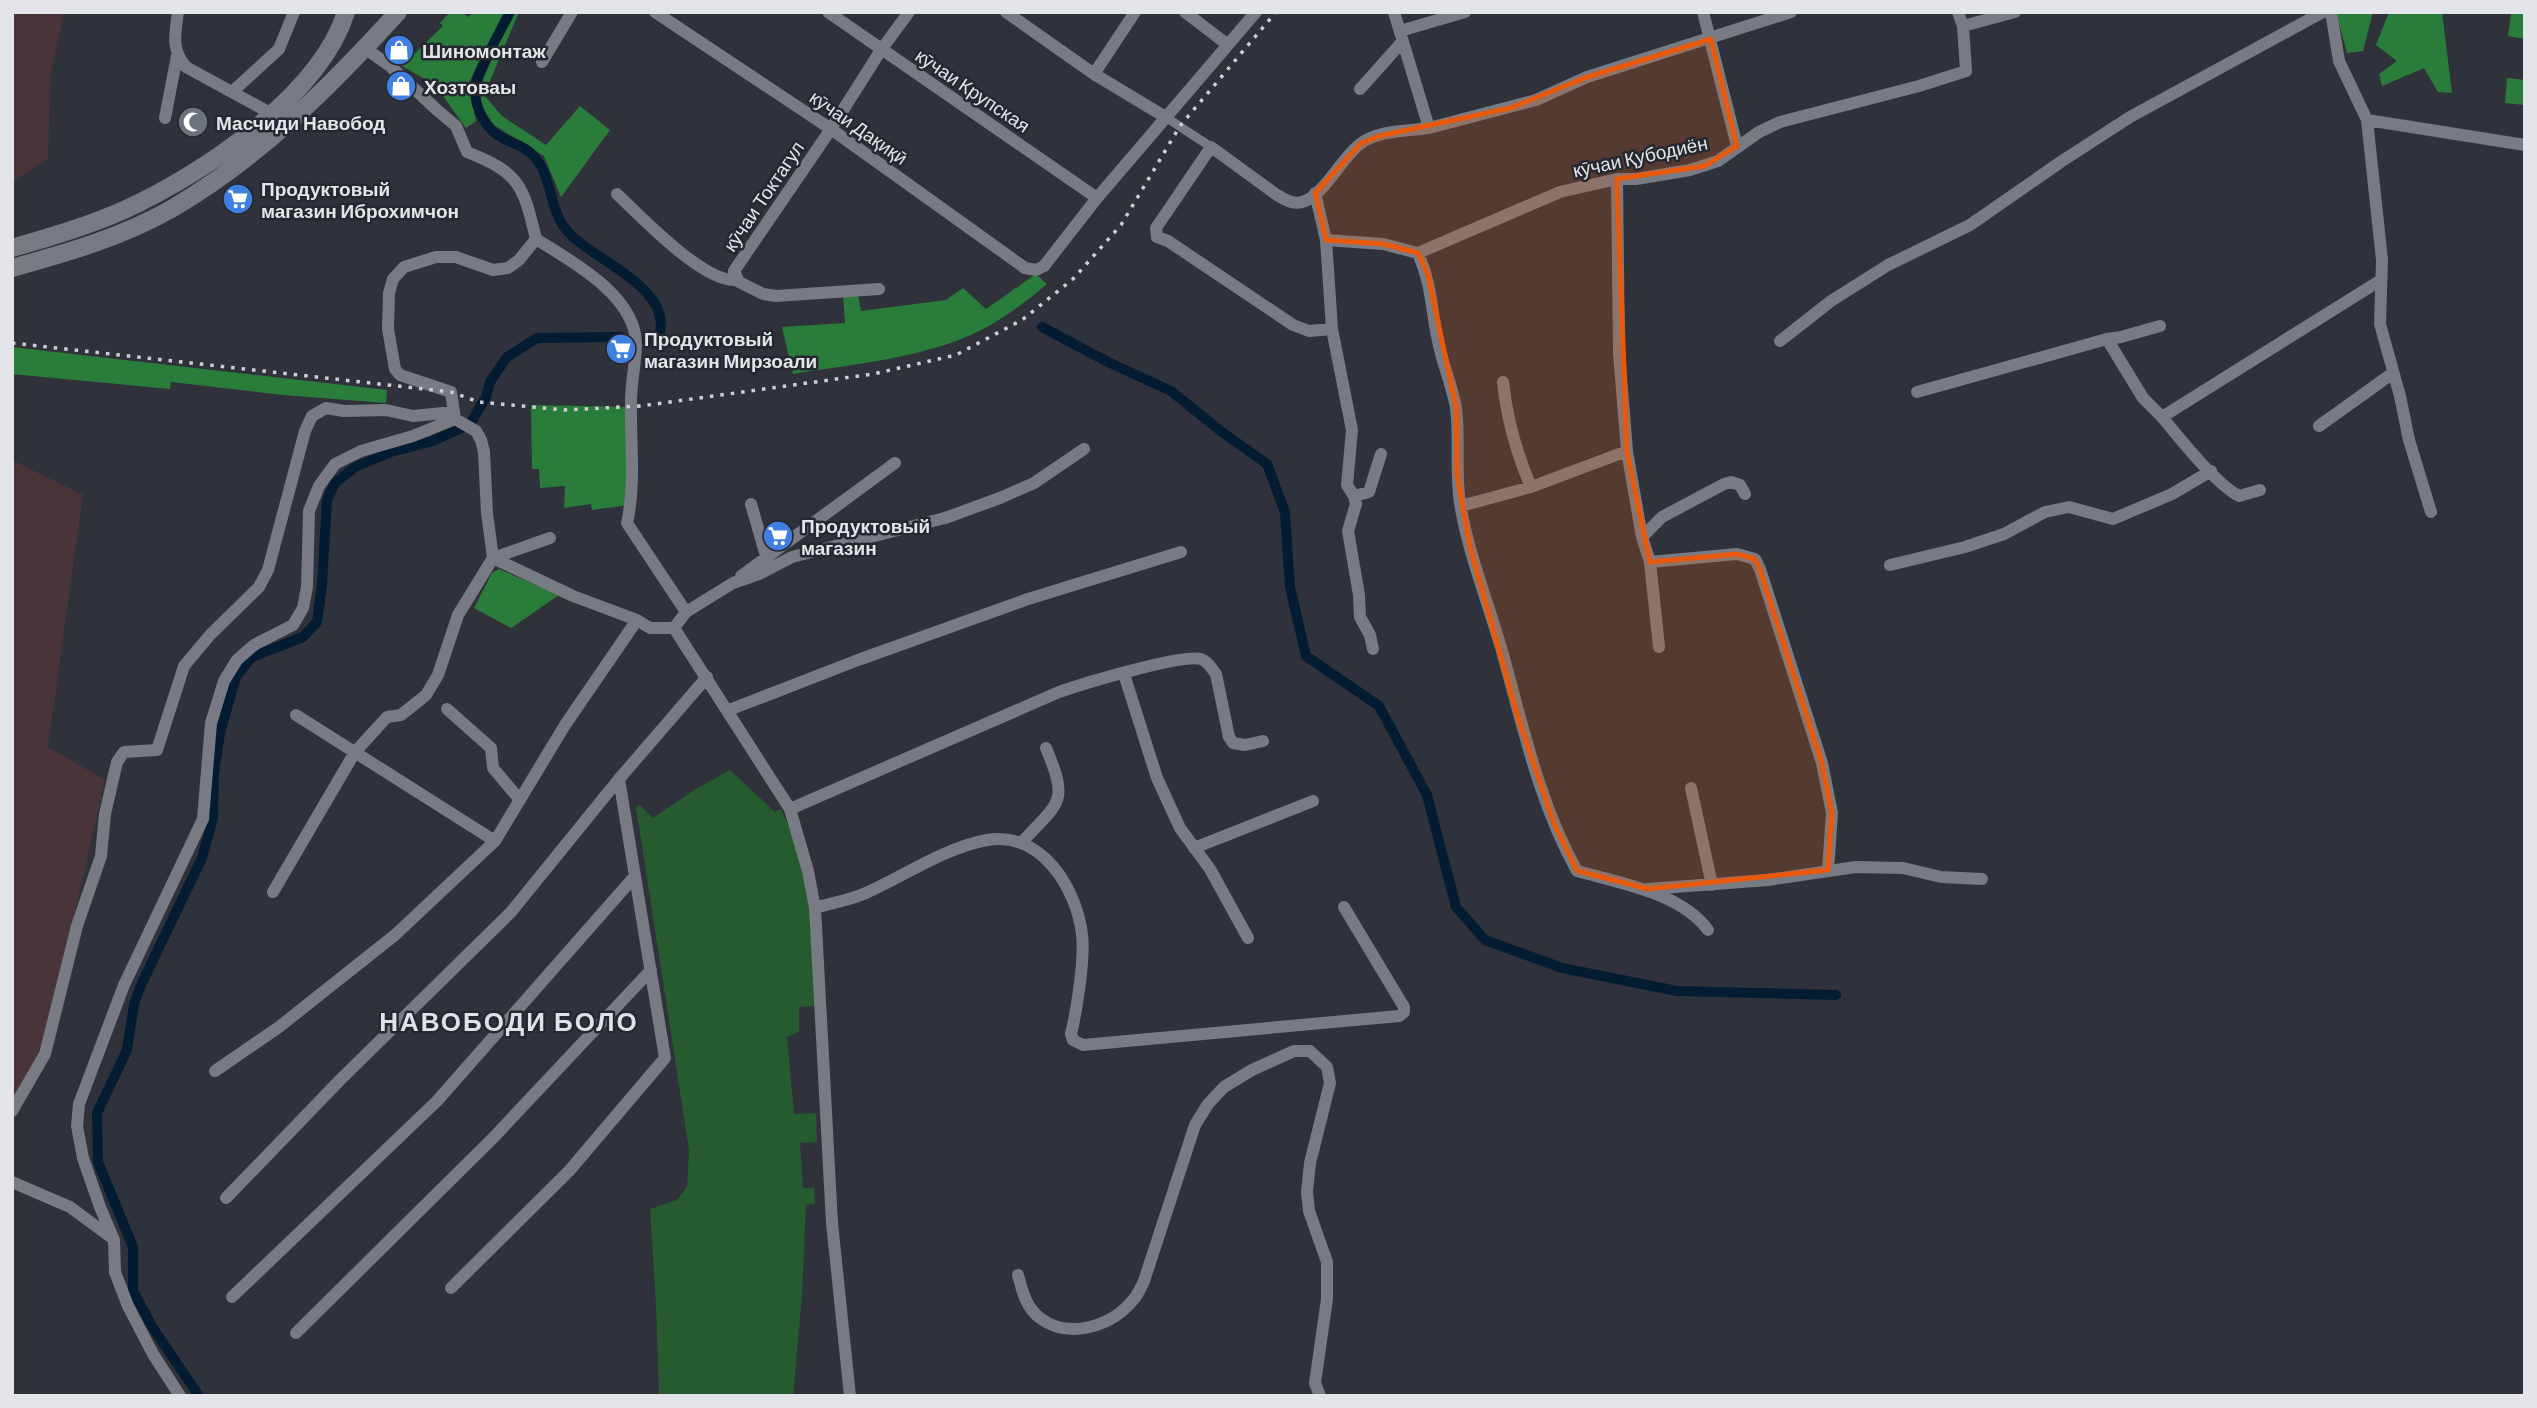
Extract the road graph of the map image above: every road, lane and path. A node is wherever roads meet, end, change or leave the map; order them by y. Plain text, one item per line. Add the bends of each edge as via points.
1 (178, 12) edge
2 (294, 12) edge
3 (346, 12) edge
4 (398, 12) edge
5 (572, 12) edge
6 (655, 12) edge
7 (828, 12) edge
8 (909, 12) edge
9 (1006, 12) edge
10 (1135, 12) edge
11 (1185, 12) edge
12 (1256, 12) edge
13 (1394, 12) edge
14 (1465, 12) edge
15 (1703, 12) edge
16 (1791, 12) edge
17 (1958, 12) edge
18 (2015, 12) edge
19 (2323, 12) edge
20 (2331, 12) edge
21 (1963, 26) junction
22 (1401, 36) junction
23 (1711, 39) junction
24 (1228, 45) junction
25 (366, 49) junction
26 (881, 50) junction
27 (177, 56) junction
28 (542, 62) dead end
29 (1094, 74) junction
30 (1360, 89) dead end
31 (232, 92) junction
32 (272, 114) junction
33 (165, 118) dead end
34 (1167, 118) junction
35 (2367, 120) junction
36 (1429, 128) junction
37 (831, 129) junction
38 (2525, 145) edge
39 (1737, 146) junction
40 (1211, 147) junction
41 (1617, 179) junction
42 (1315, 193) junction
43 (617, 194) dead end
44 (1097, 198) junction
45 (536, 239) junction
46 (1326, 240) junction
47 (12, 248) edge
48 (1418, 254) junction
49 (12, 268) edge
50 (736, 279) junction
51 (2381, 280) junction
52 (879, 289) dead end
53 (2160, 326) dead end
54 (1332, 329) junction
55 (2107, 339) junction
56 (1780, 341) dead end
57 (2393, 373) junction
58 (1503, 382) dead end
59 (1917, 392) dead end
60 (454, 415) junction
61 (2162, 416) junction
62 (2319, 426) dead end
63 (1084, 449) dead end
64 (1627, 451) junction
65 (1381, 454) dead end
66 (895, 463) dead end
67 (2211, 471) junction
68 (1531, 487) junction
69 (2260, 490) dead end
70 (1745, 494) dead end
71 (1354, 496) junction
72 (751, 504) dead end
73 (1461, 506) junction
74 (2431, 512) dead end
75 (1642, 537) junction
76 (550, 538) dead end
77 (1181, 552) dead end
78 (766, 556) junction
79 (493, 558) junction
80 (1650, 562) junction
81 (1890, 565) dead end
82 (733, 583) junction
83 (686, 612) junction
84 (637, 620) junction
85 (674, 628) junction
86 (1659, 648) dead end
87 (1373, 649) dead end
88 (1124, 674) junction
89 (707, 677) junction
90 (447, 709) dead end
91 (729, 710) junction
92 (296, 715) dead end
93 (1263, 741) dead end
94 (1046, 748) dead end
95 (355, 752) junction
96 (619, 779) junction
97 (1691, 788) dead end
98 (520, 800) junction
99 (1313, 800) dead end
100 (790, 808) junction
101 (495, 841) junction
102 (1022, 842) junction
103 (1194, 848) junction
104 (1828, 870) junction
105 (635, 876) junction
106 (1982, 879) dead end
107 (1712, 885) junction
108 (1648, 889) junction
109 (273, 892) dead end
110 (1343, 907) dead end
111 (815, 908) junction
112 (1708, 930) dead end
113 (1248, 938) dead end
114 (651, 970) junction
115 (215, 1071) dead end
116 (12, 1111) edge
117 (12, 1182) edge
118 (226, 1198) dead end
119 (114, 1240) junction
120 (1018, 1275) dead end
121 (452, 1288) dead end
122 (232, 1297) dead end
123 (296, 1332) dead end
124 (180, 1396) edge
125 (849, 1396) edge
126 (1320, 1396) edge

1 - 27 street
2 - 31 street via 279,49
3 - 32 main road via 335,41 313,73
4 - 25 main road
5 - 28 street
6 - 37 street, кӯчаи Дақиқӣ
7 - 26 street, кӯчаи Крупская
8 - 26 street, кӯчаи Токтагул
9 - 29 street
10 - 29 street
11 - 24 street
12 - 24 street
13 - 22 street
14 - 22 street
15 - 23 street
16 - 23 street
17 - 21 street
18 - 21 street
19 - 56 street via 2130,117 1970,225 1888,265 1831,301
20 - 35 street via 2339,61
21 - 39 street, кӯчаи Қубодиён via 1966,71 1780,122
22 - 30 street
22 - 36 street
23 - 36 street via 1587,77 1536,100
23 - 39 street
24 - 34 street
25 - 45 street via 456,125 467,152 514,177 527,201
25 - 49 main road via 283,130 171,209 66,253
26 - 37 street, кӯчаи Токтагул
26 - 44 street, кӯчаи Крупская
27 - 31 street via 186,67
27 - 33 street
29 - 34 street
31 - 32 street
32 - 47 main road via 197,172 124,210
34 - 40 street
34 - 44 street
35 - 38 street
35 - 51 street
36 - 42 street via 1361,143
37 - 44 street, кӯчаи Дақиқӣ via 1025,268 1041,268
37 - 50 street, кӯчаи Токтагул via 734,271
39 - 41 street, кӯчаи Қубодиён via 1718,161 1698,168
40 - 42 street via 1288,201 1303,202
40 - 54 street via 1158,222 1157,237 1293,326 1309,331
41 - 48 street, кӯчаи Қубодиён via 1560,192
41 - 64 street via 1619,353
42 - 46 street
43 - 50 street via 672,246 721,280
45 - 60 street via 508,268 493,270 456,257 436,257 404,267 393,279 388,329 395,369 400,375 451,392
45 - 83 street via 586,270 625,310 636,340 632,500 627,523
46 - 48 street via 1383,244
46 - 54 street
48 - 73 street via 1428,275 1437,340 1455,407
50 - 52 street, кӯчаи Токтагул via 768,296
51 - 57 street via 2380,324
51 - 61 street
53 - 55 street
54 - 71 street via 1350,413 1346,481
55 - 59 street
55 - 61 street via 2143,398
57 - 62 street
57 - 74 street
58 - 68 street via 1507,419
60 - 79 street via 481,440
60 - 116 street via 326,408 313,416 259,587 184,666 157,750 124,752 117,762 104,814 101,856 77,926 45,1054
60 - 119 street via 426,431 335,464 318,486 309,511 303,608 293,625 254,645 237,660 224,681 211,723 203,819 124,985 79,1104 77,1126 83,1158
61 - 67 street
63 - 82 street via 1034,483 1000,498 945,518 792,557
64 - 68 street
64 - 75 street
65 - 71 street via 1368,492
66 - 78 street
67 - 69 street via 2239,496
67 - 81 street via 2172,494 2113,519 2069,507 2045,512 2004,534 1965,547
68 - 73 street
70 - 75 street via 1740,485 1724,484 1662,517
71 - 87 street via 1348,531 1360,617
72 - 78 street
73 - 108 street via 1519,721 1566,851 1577,872
75 - 80 street
76 - 79 street
77 - 91 street via 1028,599
78 - 82 street
79 - 84 street
79 - 95 street via 458,615 438,675 426,695 401,715 387,717
80 - 86 street
80 - 104 street via 1737,554 1755,559 1822,763 1832,813
82 - 83 street
83 - 85 street
84 - 85 street via 650,628
84 - 98 street
85 - 89 street
88 - 93 street via 1201,659 1216,674 1233,743
88 - 100 street via 1059,692
88 - 103 street via 1157,778
89 - 91 street
89 - 96 street
90 - 98 street via 491,748 493,768
91 - 100 street
92 - 95 street
94 - 102 street via 1059,783 1059,799
95 - 101 street
95 - 109 street
96 - 105 street
96 - 118 street via 511,912
97 - 107 street
98 - 101 street
99 - 103 street
100 - 111 street
101 - 115 street via 395,936
102 - 110 street via 1042,855 1061,877 1075,906 1082,935 1071,1034 1083,1045 1399,1016 1404,1007
102 - 111 street via 990,839 957,849 864,894
103 - 113 street
104 - 106 street via 1903,868 1941,877
104 - 107 street
105 - 114 street
105 - 122 street via 437,1101
107 - 108 street
108 - 112 street via 1700,920
111 - 125 street via 832,1223
114 - 121 street via 665,1058 569,1171
114 - 123 street via 494,1138
117 - 119 street via 70,1207
119 - 124 street via 115,1272 128,1306
120 - 126 street via 1026,1301 1038,1318 1054,1325 1073,1330 1115,1317 1134,1300 1144,1281 1195,1125 1208,1104 1224,1087 1252,1070 1294,1051 1310,1051 1327,1068 1331,1083 1307,1192 1326,1262 1327,1298 1315,1384

